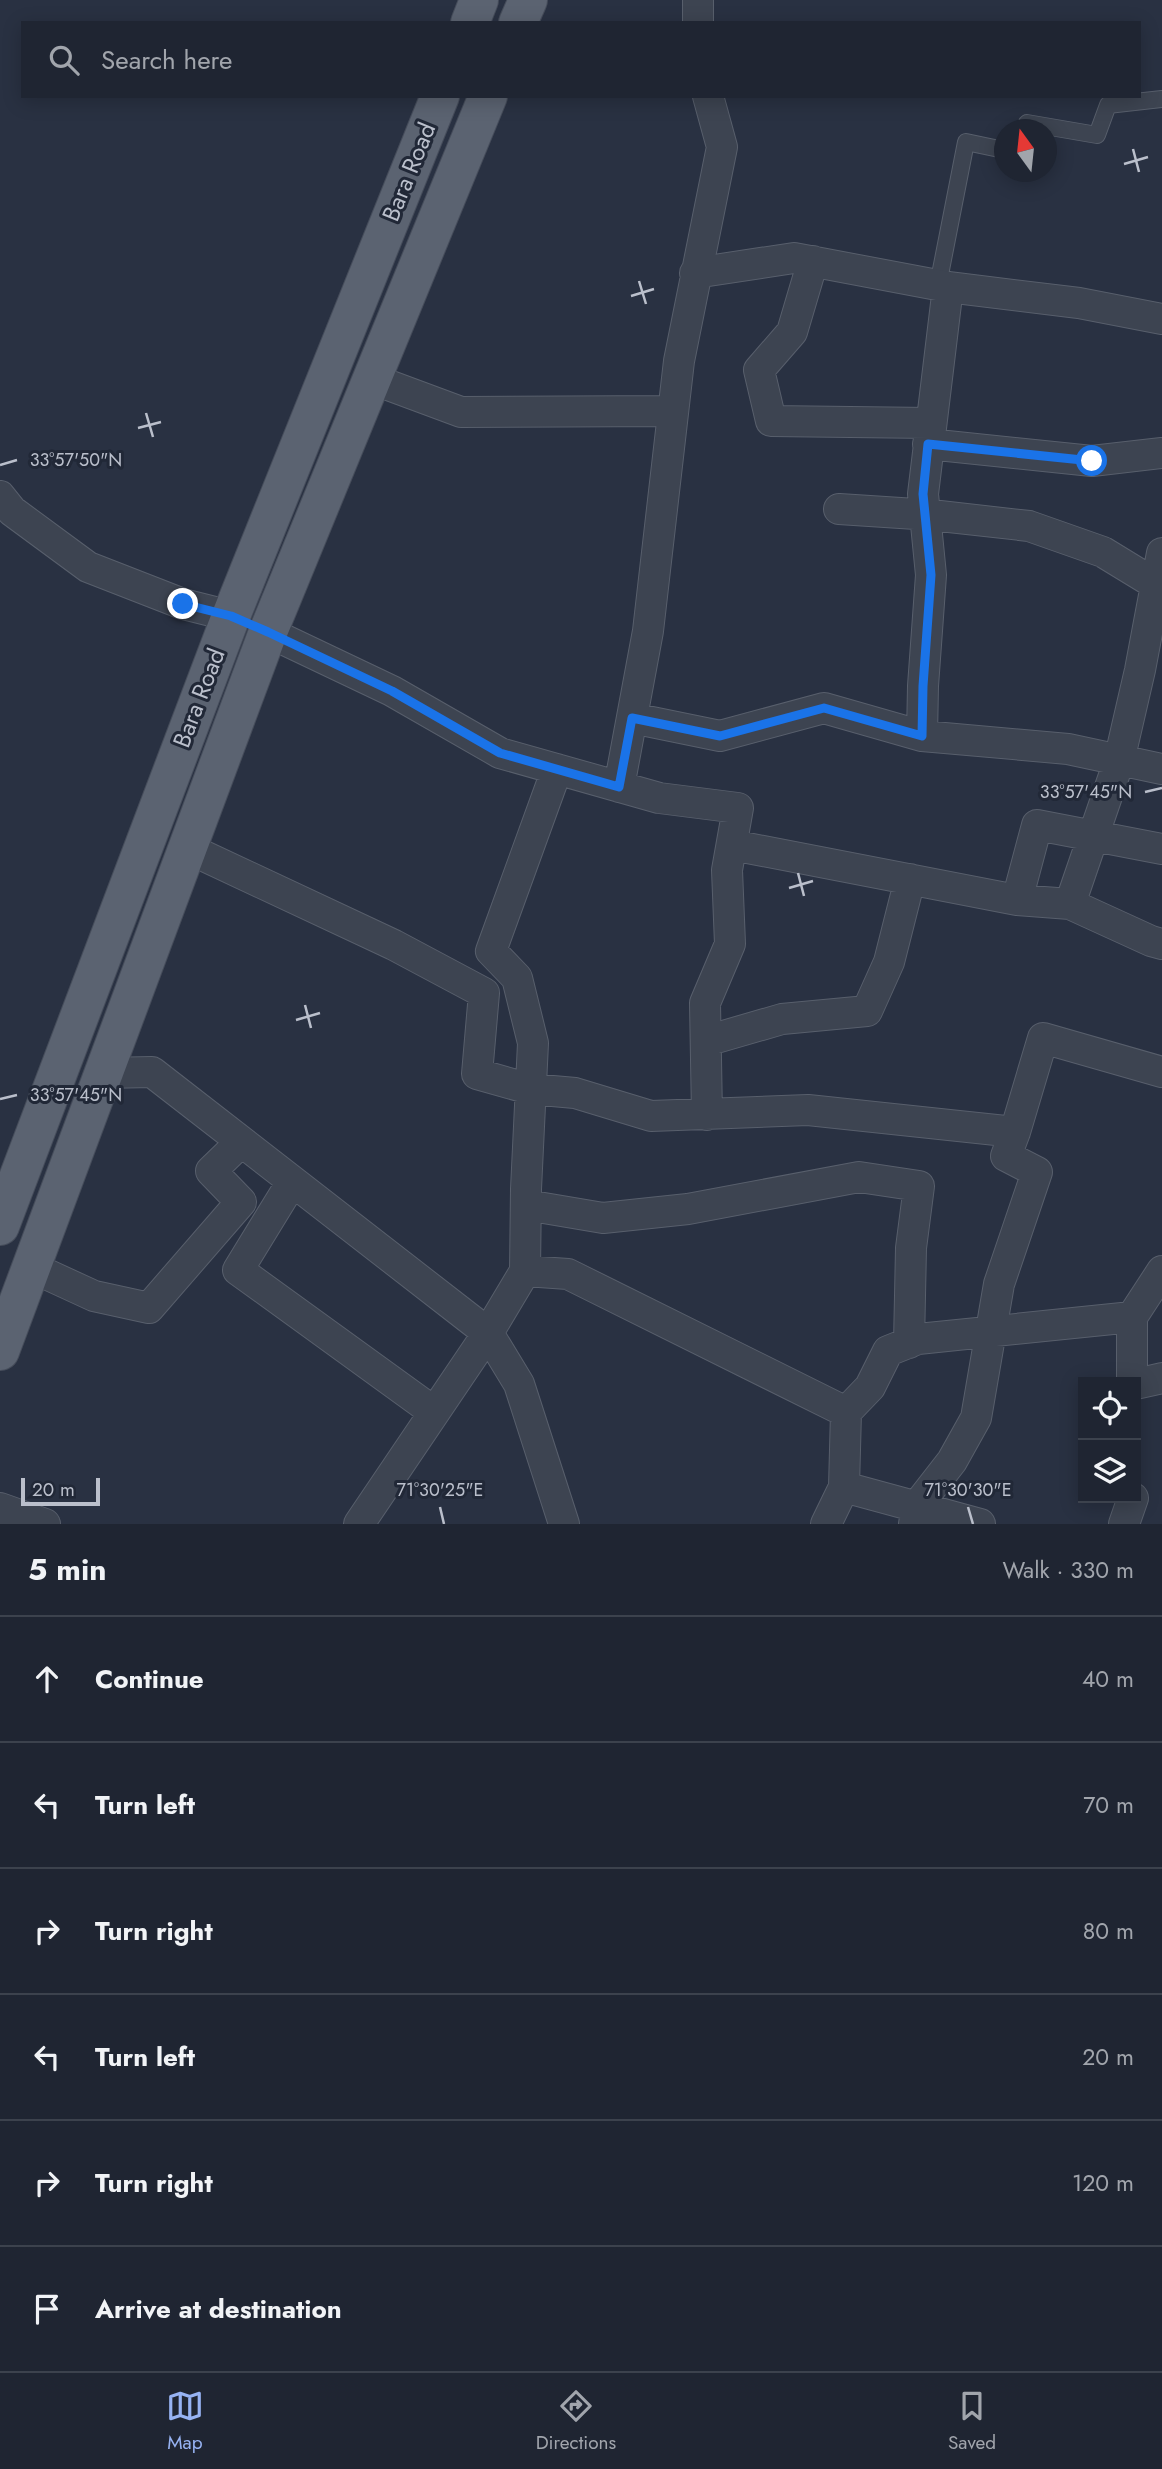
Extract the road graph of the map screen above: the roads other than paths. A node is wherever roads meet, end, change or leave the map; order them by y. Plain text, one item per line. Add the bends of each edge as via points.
1 (479, 0) edge
2 (527, 0) edge
3 (698, 0) edge
4 (471, 21) edge
5 (519, 21) edge
6 (698, 21) edge
7 (439, 98) edge
8 (487, 98) edge
9 (709, 98) edge
10 (1162, 99) edge
11 (1057, 128) edge
12 (994, 147) edge
13 (813, 261) junction
14 (695, 273) junction
15 (943, 286) junction
16 (1162, 319) edge
17 (372, 379) junction
18 (673, 411) junction
19 (929, 434) junction
20 (1162, 453) edge
21 (0, 496) edge
22 (839, 509) dead end
23 (925, 515) junction
24 (1162, 553) edge
25 (1159, 585) edge
26 (231, 616) junction
27 (268, 632) junction
28 (632, 718) junction
29 (922, 736) junction
30 (1119, 761) junction
31 (1162, 768) edge
32 (557, 769) junction
33 (619, 787) junction
34 (1092, 836) junction
35 (732, 845) junction
36 (187, 848) junction
37 (1162, 849) edge
38 (910, 879) junction
39 (1017, 900) junction
40 (1070, 904) junction
41 (1162, 944) edge
42 (706, 1041) junction
43 (68, 1044) junction
44 (1162, 1072) edge
45 (103, 1073) junction
46 (530, 1089) junction
47 (707, 1115) junction
48 (1015, 1132) junction
49 (241, 1142) junction
50 (292, 1182) junction
51 (526, 1205) junction
52 (0, 1226) edge
53 (31, 1267) junction
54 (525, 1271) junction
55 (1162, 1271) edge
56 (1132, 1317) junction
57 (990, 1332) junction
58 (488, 1333) junction
59 (909, 1343) junction
60 (0, 1351) edge
61 (1134, 1377) edge
62 (1162, 1378) edge
63 (1141, 1382) edge
64 (434, 1412) junction
65 (846, 1412) junction
66 (844, 1487) junction
67 (1131, 1503) edge
68 (0, 1508) edge
69 (915, 1515) edge
70 (45, 1524) edge
71 (359, 1524) edge
72 (564, 1524) edge
73 (826, 1524) edge
74 (980, 1524) edge
75 (1124, 1524) edge

1 - 4 main road
2 - 5 main road
3 - 6 street
7 - 26 main road, Bara Road
8 - 17 main road
9 - 14 street via 722,147
10 - 11 lane via 1108,104 1097,135
12 - 15 lane via 966,142
13 - 14 street via 794,257
13 - 15 street
13 - 19 street via 792,332 759,370 771,421
14 - 18 street
15 - 16 street
15 - 19 street
17 - 18 street via 461,412
17 - 27 main road
18 - 28 street via 648,631
19 - 20 street via 1092,461
19 - 23 street
21 - 26 street via 12,511 88,567 183,604
22 - 23 street
23 - 25 street via 1029,526 1103,552
23 - 29 street via 931,575
24 - 25 street
25 - 30 street
26 - 27 main road
26 - 43 main road, Bara Road
27 - 32 street via 392,691 500,753
27 - 36 main road
28 - 29 street via 720,736 824,708
28 - 33 street
29 - 30 street via 1068,749
30 - 31 street
30 - 34 street
32 - 33 street
32 - 46 street via 491,951 517,978 533,1043
33 - 35 street via 659,798 738,808
34 - 37 street
34 - 39 street via 1037,825
34 - 40 street
35 - 38 street
35 - 42 street via 727,870 730,944 705,1003
36 - 45 main road
36 - 46 street via 394,945 484,993 477,1074
38 - 39 street
38 - 42 street via 888,962 867,1012 782,1019
39 - 40 street
40 - 41 street
42 - 47 street
43 - 45 main road
43 - 52 main road, Bara Road
44 - 48 street via 1043,1038
45 - 49 street via 152,1072
45 - 53 main road
46 - 47 street via 575,1093 651,1116
46 - 51 street
47 - 48 street via 808,1110
48 - 57 street via 1006,1156 1037,1172 999,1284
49 - 50 street
49 - 53 street via 211,1171 241,1202 149,1308 94,1296
50 - 58 street
50 - 64 street via 238,1270
51 - 54 street
51 - 59 street via 603,1218 688,1209 859,1177 919,1186 911,1248
53 - 60 main road
54 - 58 street
54 - 65 street via 568,1274
55 - 56 street
56 - 57 street
56 - 61 street
57 - 59 street
57 - 69 street via 976,1418
58 - 64 street
58 - 72 street via 519,1384
59 - 65 street via 888,1351 870,1387
62 - 63 street
64 - 71 street
65 - 66 street
66 - 69 street
66 - 73 street
67 - 75 street
68 - 70 street
69 - 74 street

